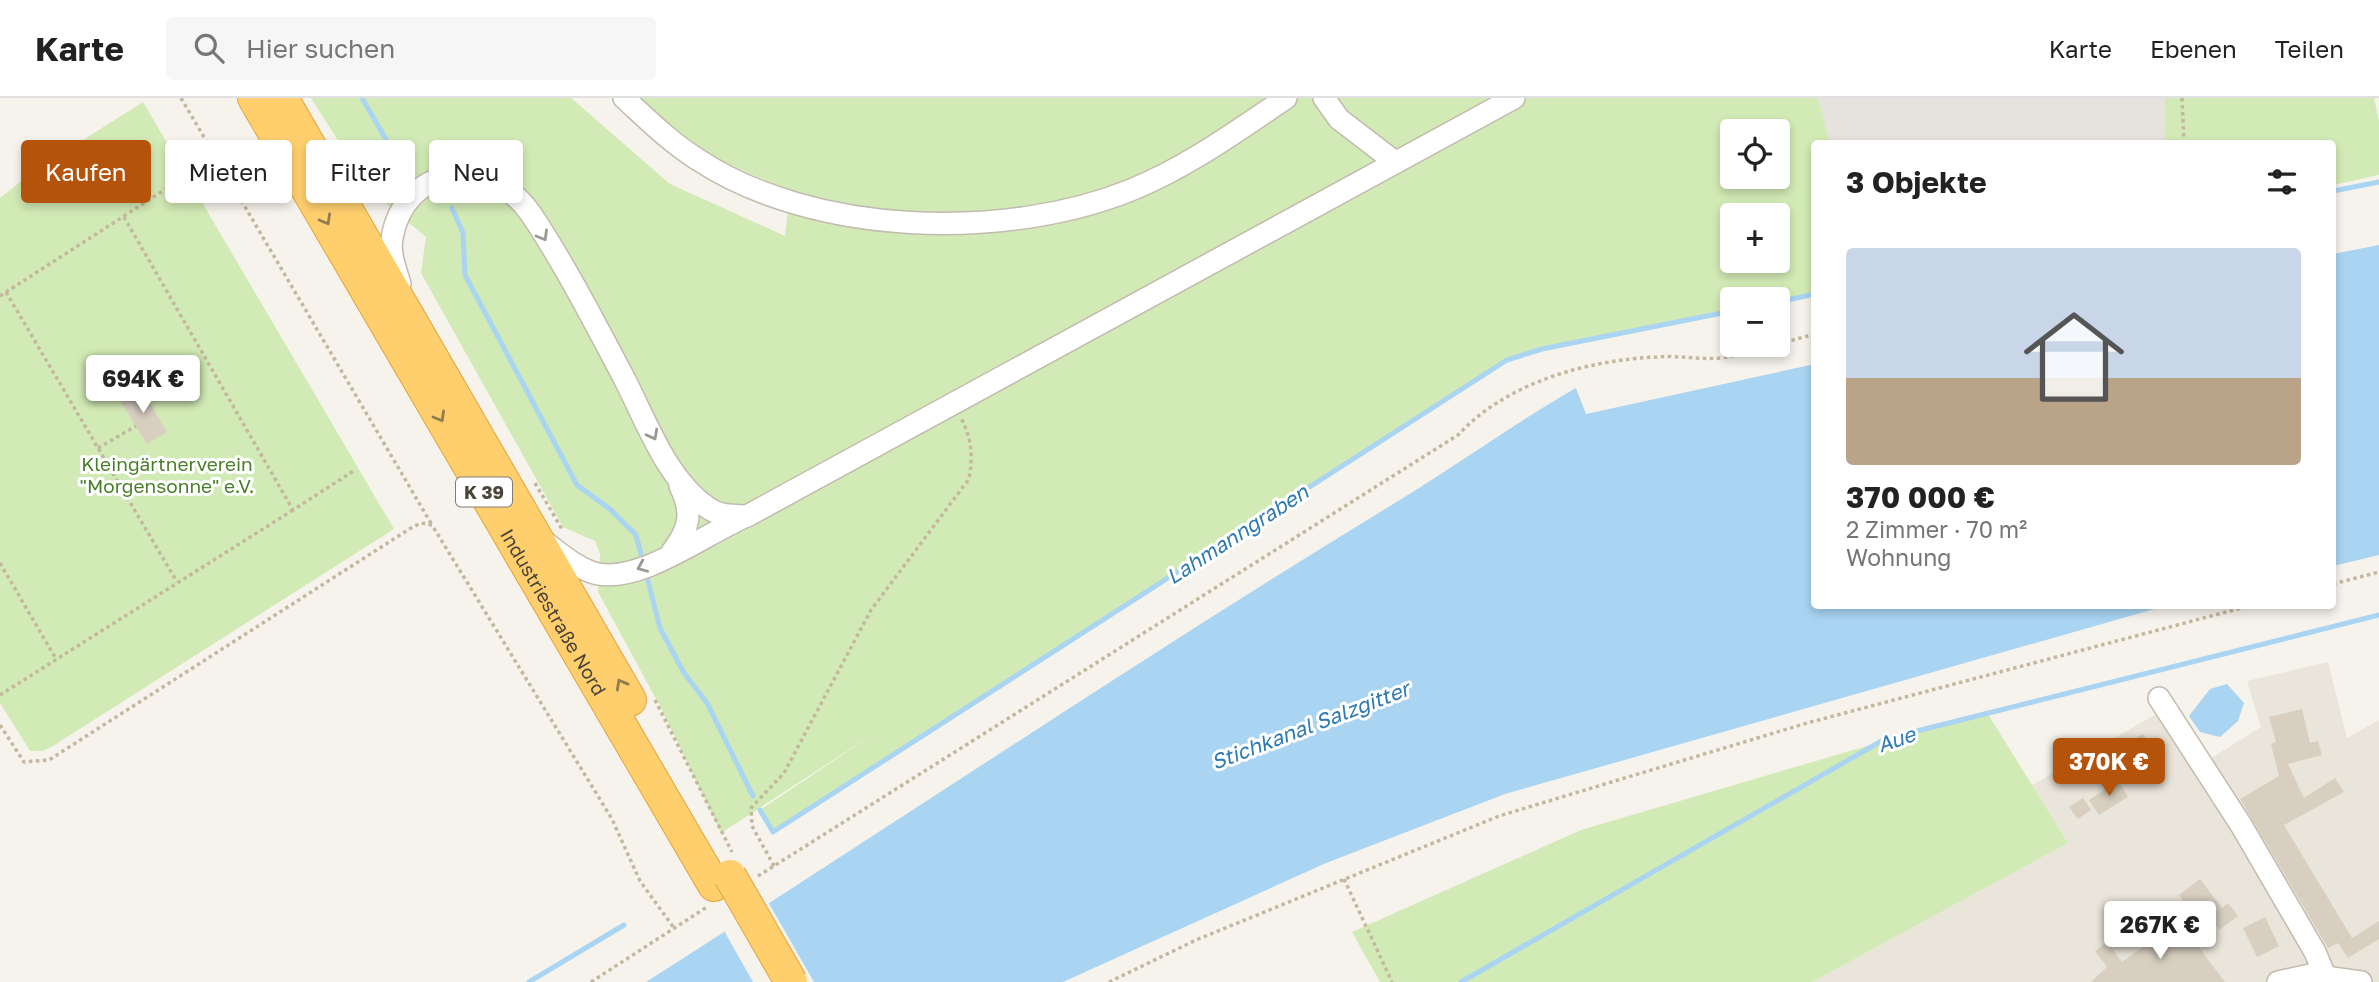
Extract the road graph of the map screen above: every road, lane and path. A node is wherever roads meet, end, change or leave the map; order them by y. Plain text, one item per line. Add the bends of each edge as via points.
1 (181, 98) edge
2 (254, 98) edge
3 (282, 98) edge
4 (624, 98) edge
5 (1286, 98) edge
6 (1324, 98) edge
7 (1514, 98) edge
8 (2182, 98) edge
9 (2184, 140) edge
10 (1395, 162) junction
11 (165, 190) edge
12 (124, 217) junction
13 (6, 292) junction
14 (0, 296) edge
15 (408, 313) junction
16 (1811, 335) edge
17 (1790, 340) edge
18 (1720, 357) edge
19 (954, 404) junction
20 (135, 426) dead end
21 (98, 448) junction
22 (668, 462) junction
23 (355, 470) dead end
24 (293, 510) junction
25 (747, 516) junction
26 (432, 525) junction
27 (538, 537) junction
28 (669, 555) junction
29 (0, 563) edge
30 (2379, 572) edge
31 (177, 582) junction
32 (2336, 583) edge
33 (2238, 609) edge
34 (56, 659) junction
35 (0, 695) edge
36 (2159, 698) dead end
37 (0, 725) edge
38 (774, 866) junction
39 (1344, 879) junction
40 (729, 886) junction
41 (674, 928) junction
42 (2325, 975) junction
43 (591, 982) edge
44 (770, 982) edge
45 (791, 982) edge
46 (1110, 982) edge
47 (1392, 982) edge
48 (2278, 982) edge
49 (2361, 982) edge

1 - 26 path
2 -> 40 highway, Industriestraße Nord / K 39
3 - 15 highway, Industriestraße Nord / K 39
4 - 5 street via 699,160 785,199 830,212 898,221 984,223 1066,211 1132,190
6 - 10 street via 1339,119
7 - 10 street
8 - 9 path
10 - 19 street
11 - 12 path
12 - 13 path
12 - 24 path
13 - 14 path
13 - 21 path
15 -> 22 street via 391,240 411,195 430,180 461,173 495,182 529,212
15 - 27 highway, Industriestraße Nord / K 39
16 - 17 path
18 - 38 path via 1657,357 1581,366 1502,401 1474,417 1458,435
19 - 25 street
19 - 38 path via 969,434 973,460 969,479 871,610 784,773 751,808 752,825
20 - 21 path
21 - 31 path
22 - 25 street via 707,507 721,515
22 - 28 street via 690,512 690,523
23 - 24 path
24 - 31 path
25 - 28 street
26 - 37 path via 421,523 411,528 48,760 24,762
26 - 41 path via 612,819 649,896
28 -> 27 street via 634,572 599,574
40 -> 27 highway, Industriestraße Nord / K 39
29 - 34 path
30 - 32 path
31 - 34 path
33 - 39 path via 1784,730 1499,816
34 - 35 path
36 - 42 street via 2241,825
38 - 40 path
39 - 46 path via 1196,940
39 - 47 path
40 - 41 path
40 - 44 highway, Industriestraße Nord / K 39
40 - 45 highway, Industriestraße Nord / K 39, bridge
41 - 43 path
42 - 48 street
42 - 49 street

